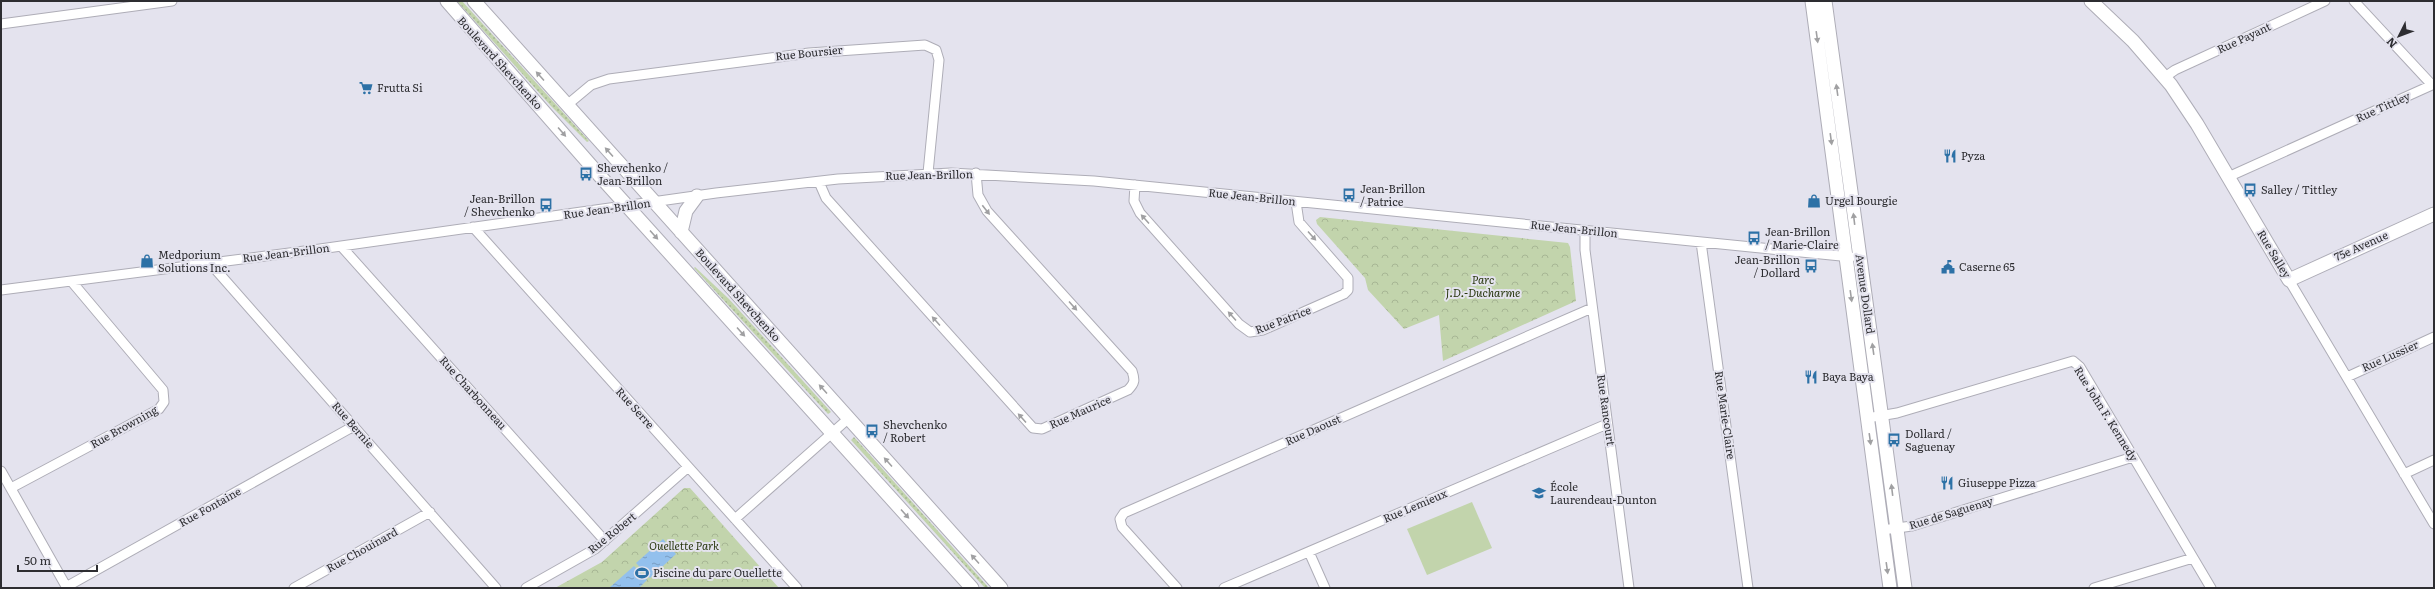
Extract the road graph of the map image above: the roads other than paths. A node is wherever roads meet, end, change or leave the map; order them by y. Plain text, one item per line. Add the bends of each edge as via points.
1 (98, 1) edge
2 (172, 1) edge
3 (447, 1) edge
4 (474, 1) edge
5 (1812, 1) edge
6 (1825, 1) edge
7 (2091, 1) edge
8 (2325, 1) edge
9 (2354, 1) edge
10 (101, 11) junction
11 (1, 24) edge
12 (2165, 77) junction
13 (567, 104) junction
14 (928, 173) junction
15 (976, 173) junction
16 (2228, 177) junction
17 (819, 182) junction
18 (1135, 185) junction
19 (697, 196) junction
20 (654, 202) junction
21 (1296, 202) junction
22 (628, 206) junction
23 (2434, 214) edge
24 (473, 227) junction
25 (681, 232) junction
26 (1586, 232) junction
27 (1701, 242) junction
28 (341, 246) junction
29 (1846, 257) junction
30 (1860, 258) junction
31 (209, 262) junction
32 (2290, 280) junction
33 (72, 282) junction
34 (1, 290) edge
35 (1592, 308) junction
36 (2434, 336) edge
37 (2347, 377) junction
38 (1882, 416) junction
39 (848, 418) junction
40 (1867, 418) junction
41 (1607, 424) junction
42 (354, 426) junction
43 (832, 433) junction
44 (2133, 457) junction
45 (2434, 460) edge
46 (688, 467) junction
47 (1, 471) edge
48 (2404, 474) junction
49 (11, 488) junction
50 (430, 512) junction
51 (735, 519) junction
52 (2434, 524) edge
53 (1896, 528) junction
54 (1882, 530) junction
55 (605, 540) junction
56 (1309, 552) junction
57 (2193, 558) junction
58 (66, 588) edge
59 (294, 588) edge
60 (496, 588) edge
61 (526, 588) edge
62 (797, 588) edge
63 (972, 588) edge
64 (1001, 588) edge
65 (1177, 588) edge
66 (1224, 588) edge
67 (1325, 588) edge
68 (1629, 588) edge
69 (1748, 588) edge
70 (1890, 588) edge
71 (1905, 588) edge
72 (2094, 588) edge
73 (2211, 588) edge

1 - 10 street
2 - 10 street
3 -> 22 street, Boulevard Shevchenko
13 -> 4 street, Boulevard Shevchenko
5 -> 29 street, Avenue Dollard
30 -> 6 street, Avenue Dollard
7 - 12 street, Rue Salley via 2133,41
8 - 12 street, Rue Payant via 2175,70
9 - 16 street, Rue Tittley via 2432,85
10 - 11 street
12 - 16 street, Rue Salley via 2187,108
13 - 14 street, Rue Boursier via 591,85 608,79 809,53 925,45 936,50 939,60
20 -> 13 street, Boulevard Shevchenko
14 - 15 street, Rue Jean-Brillon
14 - 17 street, Rue Jean-Brillon
15 -> 17 street, Rue Maurice via 978,194 987,211 1132,371 1134,384 1128,390 1042,429 1033,428 826,198
15 - 18 street, Rue Jean-Brillon
16 - 32 street, Rue Salley
17 - 19 street, Rue Jean-Brillon
18 - 21 street, Rue Jean-Brillon
21 -> 18 street, Rue Patrice via 1299,222 1343,271 1348,278 1348,290 1263,330 1250,332 1239,324 1140,213 1135,205
19 - 20 street, Rue Jean-Brillon
19 - 25 street via 686,211
20 - 22 street, Rue Jean-Brillon
20 - 25 street, Boulevard Shevchenko
21 - 26 street, Rue Jean-Brillon
22 - 24 street, Rue Jean-Brillon
22 -> 43 street, Boulevard Shevchenko
23 - 32 street, 75e Avenue
24 - 28 street, Rue Jean-Brillon
24 - 46 street, Rue Serre
39 -> 25 street, Boulevard Shevchenko
26 - 27 street, Rue Jean-Brillon
26 - 35 street, Rue Rancourt via 1585,250
27 - 29 street, Rue Jean-Brillon
27 - 69 street, Rue Marie-Claire
28 - 31 street, Rue Jean-Brillon
28 - 55 street, Rue Charbonneau
29 - 30 street, Rue Jean-Brillon
29 -> 40 street, Avenue Dollard
38 -> 30 street, Avenue Dollard
31 - 33 street, Rue Jean-Brillon
31 - 42 street, Rue Bernie
32 - 37 street, Rue Salley
33 - 34 street, Rue Jean-Brillon
33 - 49 street, Rue Browning via 163,390 164,402 159,409
35 - 41 street, Rue Rancourt
35 - 65 street, Rue Daoust via 1124,513 1120,519 1122,526
36 - 37 street, Rue Lussier
37 - 48 street, Rue Salley
38 - 40 street, Rue John F. Kennedy
38 - 44 street, Rue John F. Kennedy via 2073,361 2080,367
53 -> 38 street, Avenue Dollard
39 - 43 street
64 -> 39 street, Boulevard Shevchenko
40 -> 54 street, Avenue Dollard
41 - 56 street, Rue Lemieux
41 - 68 street, Rue Rancourt
42 - 50 street, Rue Bernie
42 - 58 street, Rue Fontaine
43 - 51 street
43 -> 63 street, Boulevard Shevchenko
44 - 53 street, Rue de Saguenay
44 - 57 street, Rue John F. Kennedy
45 - 48 street
46 - 51 street, Rue Serre
46 - 55 street, Rue Robert
47 - 49 street
48 - 52 street, Rue Salley
49 - 58 street
50 - 59 street, Rue Chouinard
50 - 60 street, Rue Bernie
51 - 62 street, Rue Serre
53 - 54 street, Rue de Saguenay
53 - 71 street, Avenue Dollard
54 -> 70 street, Avenue Dollard
55 - 61 street, Rue Robert via 595,549
56 - 66 street, Rue Lemieux
56 - 67 street
57 - 72 street
57 - 73 street, Rue John F. Kennedy

